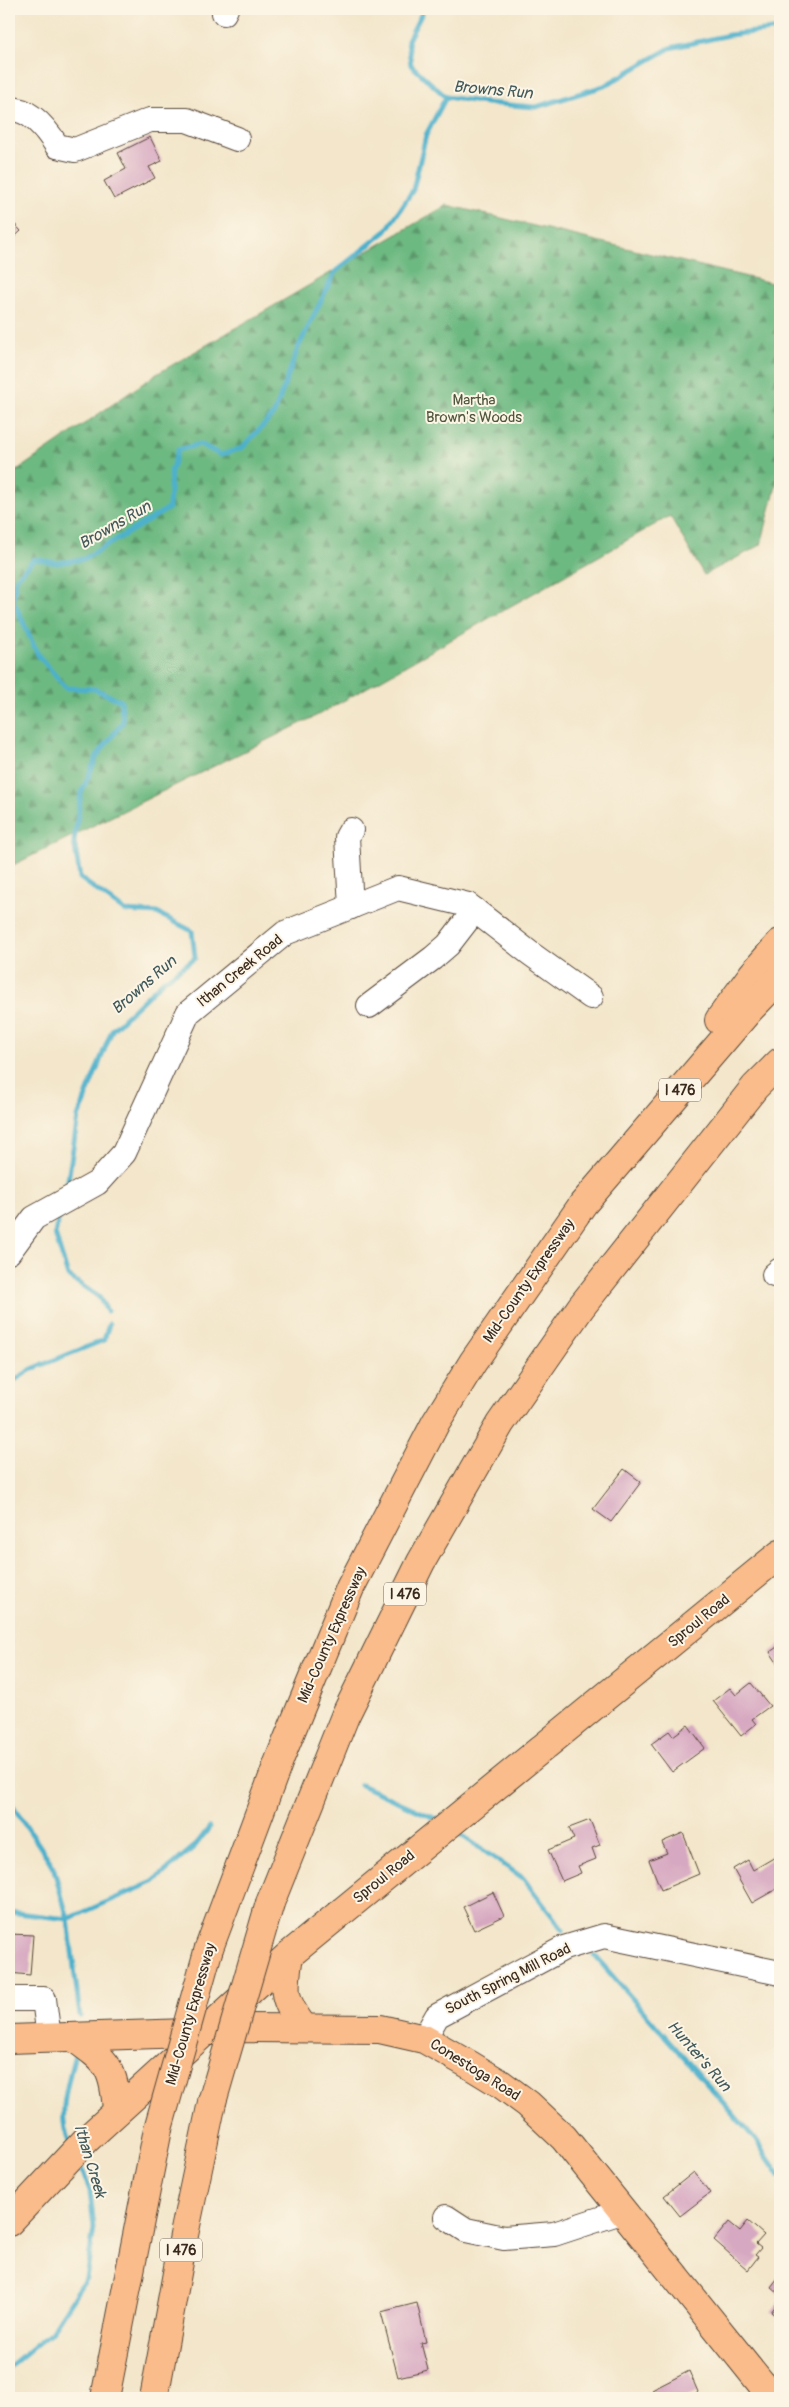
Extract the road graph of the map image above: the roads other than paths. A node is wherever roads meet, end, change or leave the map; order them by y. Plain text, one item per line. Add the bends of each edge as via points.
1 (16, 110) edge
2 (237, 139) dead end
3 (351, 830) dead end
4 (351, 907) junction
5 (474, 910) junction
6 (780, 943) edge
7 (780, 978) edge
8 (591, 996) dead end
9 (368, 1006) dead end
10 (780, 1062) edge
11 (780, 1066) edge
12 (755, 1087) junction
13 (582, 1204) junction
14 (9, 1252) edge
15 (780, 1554) edge
16 (289, 1955) junction
17 (780, 1973) edge
18 (9, 1998) edge
19 (304, 2027) junction
20 (202, 2032) junction
21 (61, 2037) junction
22 (9, 2039) edge
23 (424, 2039) junction
24 (117, 2111) junction
25 (624, 2211) junction
26 (446, 2217) dead end
27 (9, 2222) edge
28 (105, 2398) edge
29 (154, 2398) edge
30 (771, 2398) edge

1 - 2 street via 47,130 57,146 75,150 150,120 187,120
3 - 4 street via 347,837
4 - 5 street, Ithan Creek Road via 398,888 468,905
4 - 14 street, Ithan Creek Road via 285,933 188,1013 124,1152 97,1183 34,1218
5 - 8 street, Ithan Creek Road
5 - 9 street via 448,945
6 - 13 main road via 752,975
7 - 13 main road, Mid-County Expressway / I 476
10 - 12 main road, I 476
11 - 12 main road
12 - 29 main road, I 476, bridge via 581,1307 500,1424 421,1562 345,1716 270,1903 212,2102
13 - 28 main road, Mid-County Expressway / I 476, bridge via 472,1362 436,1422 350,1588 284,1749 208,1948 158,2129
15 - 16 main road, Sproul Road
16 - 19 main road via 285,1998
16 - 20 main road, Sproul Road
17 - 23 street, South Spring Mill Road via 604,1936 564,1948 437,2016
18 - 21 street via 44,1999
19 - 20 main road, Conestoga Road
19 - 23 main road, Conestoga Road via 380,2029
20 - 21 main road, Conestoga Road
20 - 24 main road, Sproul Road
21 - 22 main road, Conestoga Road
21 - 24 main road via 96,2054 107,2065 116,2088
23 - 25 main road, Conestoga Road via 501,2084 528,2104 564,2138
24 - 27 main road, Sproul Road
25 - 26 street via 554,2234 504,2238 466,2230
25 - 30 main road, Conestoga Road

